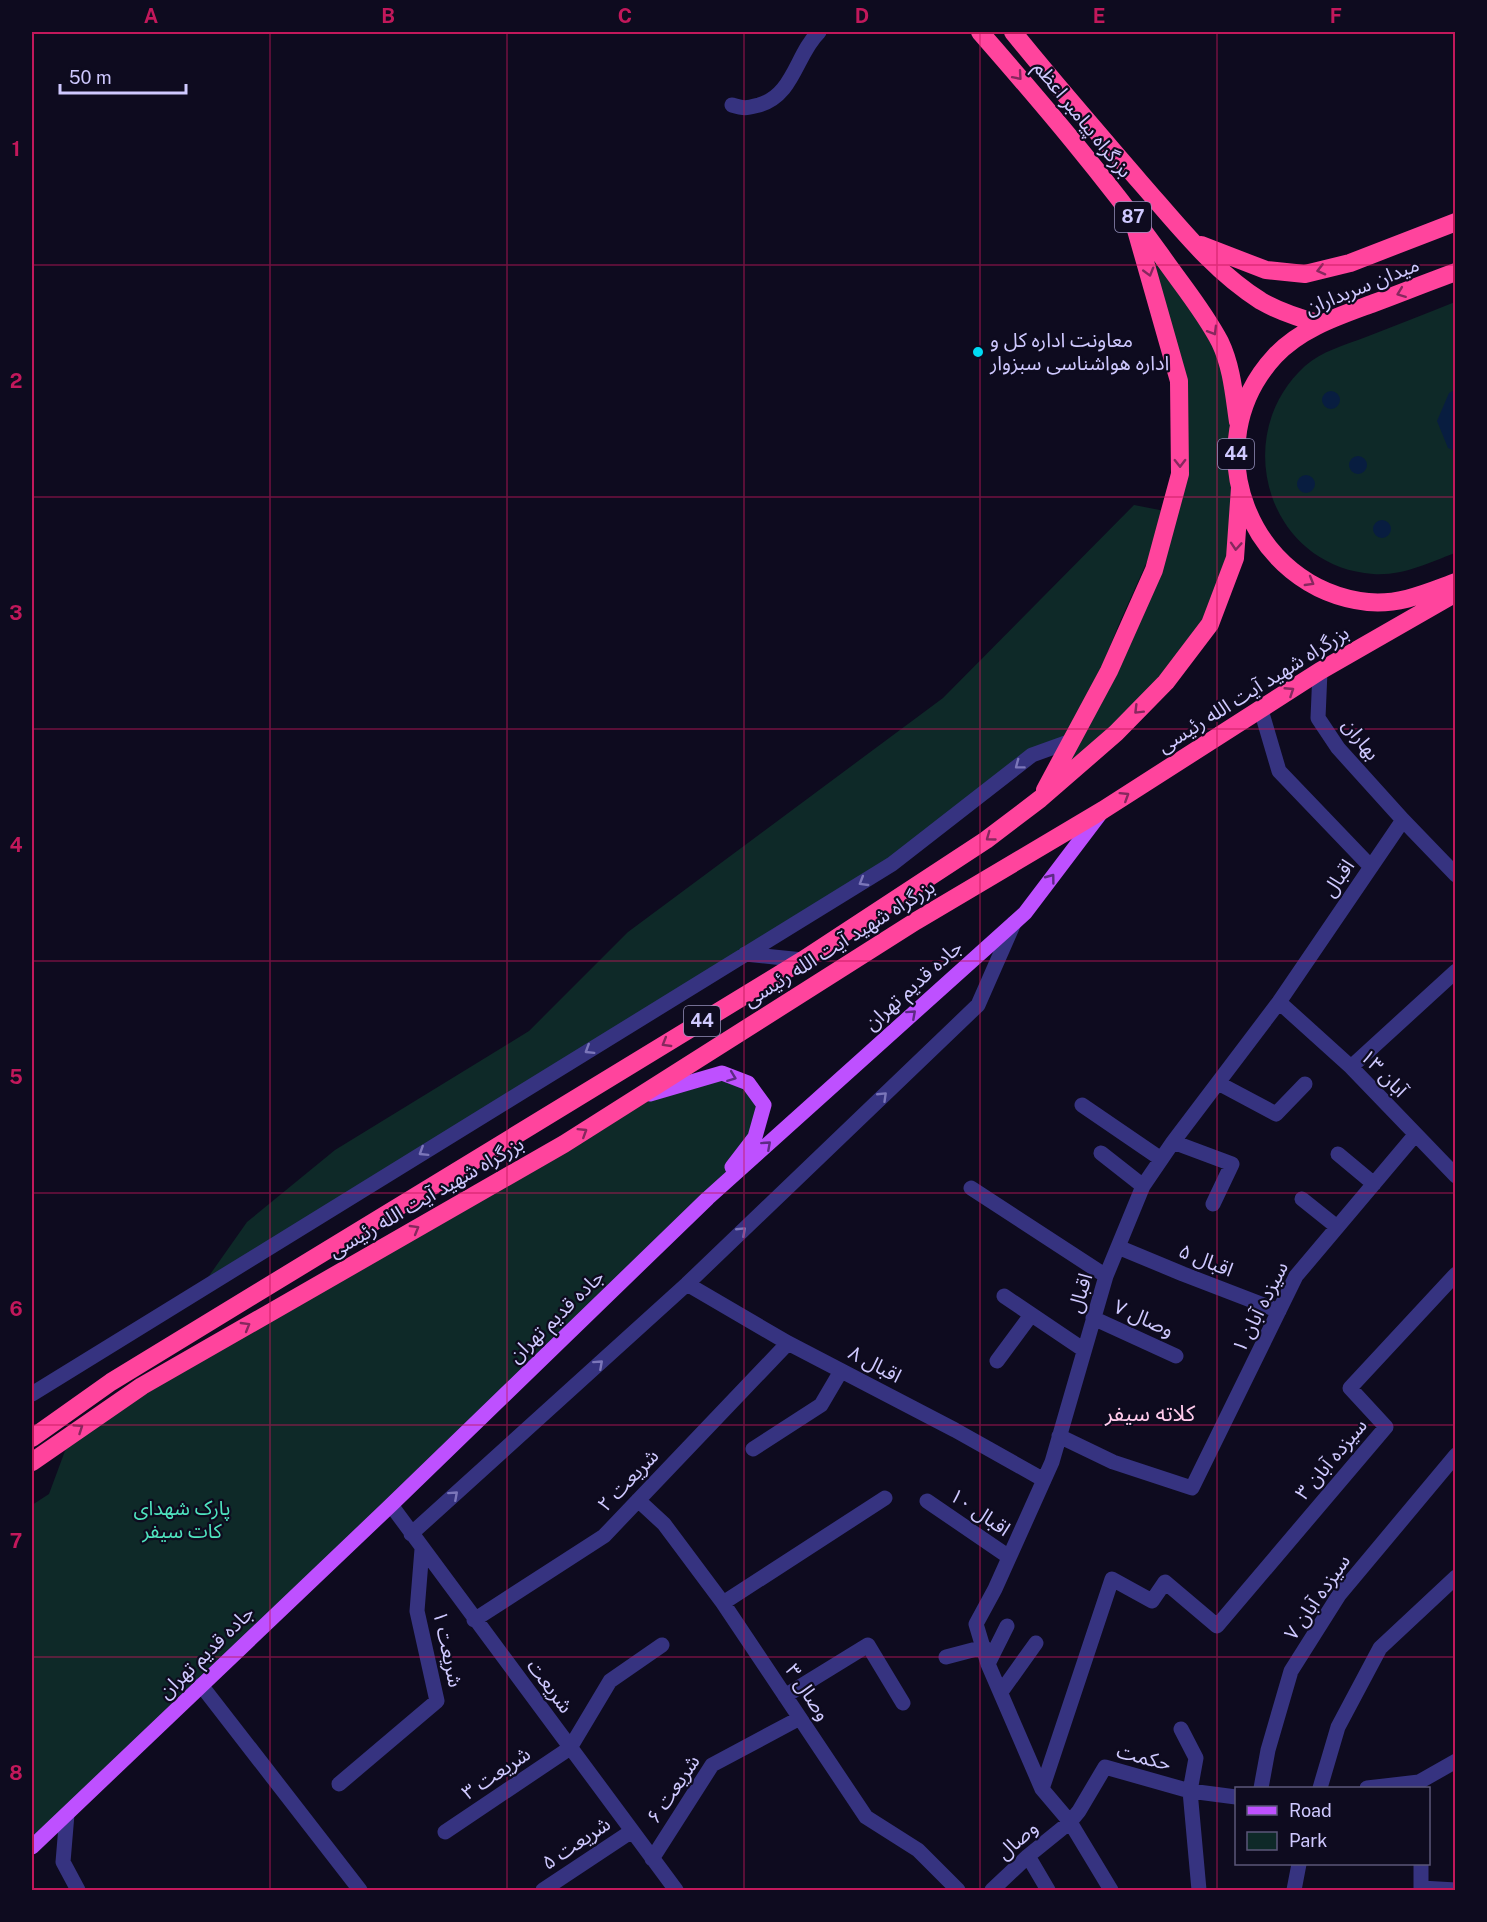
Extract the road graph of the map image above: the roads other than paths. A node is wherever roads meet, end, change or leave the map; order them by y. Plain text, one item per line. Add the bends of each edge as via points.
1 (819, 32) edge
2 (980, 32) edge
3 (1013, 32) edge
4 (732, 105) dead end
5 (1132, 216) junction
6 (1455, 222) edge
7 (1192, 241) junction
8 (1455, 272) edge
9 (1321, 324) junction
10 (1239, 428) junction
11 (1240, 488) junction
12 (1455, 582) edge
13 (1455, 593) edge
14 (1320, 671) junction
15 (1261, 710) junction
16 (1071, 741) junction
17 (1040, 799) junction
18 (1103, 810) junction
19 (1403, 820) junction
20 (1371, 867) junction
21 (1455, 872) edge
22 (1014, 923) junction
23 (745, 954) junction
24 (802, 960) junction
25 (1455, 971) edge
26 (1280, 1002) junction
27 (1351, 1067) junction
28 (1218, 1083) junction
29 (1305, 1084) dead end
30 (636, 1098) junction
31 (1082, 1106) dead end
32 (1415, 1135) junction
33 (1173, 1142) junction
34 (1101, 1153) dead end
35 (1338, 1154) dead end
36 (1161, 1159) junction
37 (1454, 1171) edge
38 (1374, 1184) junction
39 (1143, 1186) junction
40 (971, 1188) dead end
41 (708, 1198) junction
42 (1302, 1198) dead end
43 (1213, 1204) dead end
44 (1337, 1227) junction
45 (1118, 1247) junction
46 (310, 1260) junction
47 (1455, 1274) edge
48 (1106, 1276) junction
49 (323, 1282) junction
50 (687, 1284) junction
51 (1004, 1296) dead end
52 (1279, 1311) junction
53 (1031, 1315) junction
54 (1094, 1318) junction
55 (788, 1343) junction
56 (1084, 1350) junction
57 (1176, 1356) dead end
58 (997, 1361) dead end
59 (841, 1371) junction
60 (32, 1394) edge
61 (1059, 1436) junction
62 (32, 1438) edge
63 (753, 1449) dead end
64 (1455, 1455) edge
65 (32, 1462) edge
66 (1044, 1480) junction
67 (885, 1498) dead end
68 (638, 1500) junction
69 (927, 1501) dead end
70 (391, 1505) junction
71 (411, 1534) junction
72 (422, 1549) junction
73 (1009, 1557) junction
74 (1455, 1577) edge
75 (723, 1603) junction
76 (474, 1620) junction
77 (1007, 1626) dead end
78 (1036, 1643) dead end
79 (662, 1645) dead end
80 (984, 1647) junction
81 (946, 1657) dead end
82 (988, 1664) junction
83 (201, 1686) junction
84 (1001, 1692) junction
85 (785, 1696) junction
86 (903, 1703) dead end
87 (800, 1718) junction
88 (1181, 1729) dead end
89 (570, 1748) junction
90 (1455, 1761) edge
91 (339, 1784) dead end
92 (1419, 1785) edge
93 (1262, 1787) edge
94 (1320, 1787) edge
95 (1384, 1787) edge
96 (1042, 1789) junction
97 (1190, 1791) junction
98 (1235, 1797) edge
99 (67, 1814) junction
100 (1070, 1821) junction
101 (632, 1831) junction
102 (445, 1832) dead end
103 (34, 1839) edge
104 (1028, 1856) junction
105 (652, 1858) junction
106 (1299, 1865) edge
107 (1421, 1865) edge
108 (78, 1890) edge
109 (360, 1890) edge
110 (543, 1890) edge
111 (676, 1890) edge
112 (958, 1890) edge
113 (992, 1890) edge
114 (1048, 1890) edge
115 (1112, 1890) edge
116 (1199, 1890) edge
117 (1294, 1890) edge
118 (1455, 1890) edge

1 - 4 street via 810,40 785,89 768,103 745,109
2 -> 5 highway, بزرگراه پیامبر اعظم / 87
3 - 7 highway, بزرگراه پیامبر اعظم / 87
5 -> 10 highway, بزرگراه پیامبر اعظم / 87 via 1220,343 1231,374
5 -> 16 highway via 1179,381 1180,474 1154,570 1109,671
6 -> 7 highway via 1350,262 1305,274 1266,270
7 - 9 highway, بزرگراه پیامبر اعظم / 87 via 1260,300 1288,315
8 -> 9 highway, میدان سربداران / 44
9 - 10 highway, میدان سربداران / 44 via 1289,343 1275,357 1252,390
10 - 11 highway, میدان سربداران / 44 via 1236,452
11 -> 12 highway, میدان سربداران / 44 via 1254,526 1271,551 1293,572 1329,592 1368,602 1389,602 1411,600
11 -> 17 highway, بزرگراه شهید آیت الله رئیسی / 44 via 1235,558 1210,624 1166,682
13 - 14 highway, بزرگراه شهید آیت الله رئیسی / 44
15 -> 14 highway, بزرگراه شهید آیت الله رئیسی / 44
14 - 19 street, بهاران via 1318,718 1338,748
18 -> 15 highway, بزرگراه شهید آیت الله رئیسی / 44
15 - 20 street via 1279,771
16 - 17 highway
16 -> 23 street via 1032,755 892,864
17 -> 24 highway, بزرگراه شهید آیت الله رئیسی / 44 via 986,840
22 -> 18 main road, جاده قدیم تهران
18 - 30 highway, بزرگراه شهید آیت الله رئیسی / 44 via 916,921
19 - 20 street, اقبال
19 - 21 street, بهاران
20 - 26 street, اقبال
41 -> 22 main road, جاده قدیم تهران
50 -> 22 street via 978,1005
23 - 24 street
23 -> 60 street
24 -> 46 highway, بزرگراه شهید آیت الله رئیسی / 44
25 - 27 street
26 - 27 street, ۱۳ آبان
26 - 28 street, اقبال
27 - 32 street, ۱۳ آبان
28 - 29 street via 1276,1114
28 - 33 street, اقبال
30 -> 41 main road via 722,1073 748,1083 764,1106 755,1137
49 -> 30 highway, بزرگراه شهید آیت الله رئیسی / 44 via 564,1144
31 - 36 street
32 - 37 street, ۱۳ آبان
32 - 38 street, سیزده آبان ۱
33 - 36 street, اقبال
33 - 43 street via 1232,1164
34 - 39 street
35 - 38 street
36 - 39 street, اقبال
38 - 44 street, سیزده آبان ۱
39 - 45 street, اقبال
40 - 48 street
41 - 70 main road, جاده قدیم تهران
42 - 44 street
44 - 52 street, سیزده آبان ۱ via 1296,1276
45 - 48 street, اقبال
45 - 52 street, اقبال ۵
46 - 49 highway via 308,1277
46 - 62 highway, بزرگراه شهید آیت الله رئیسی / 44 via 111,1382
47 - 96 street, سیزده آبان ۳ via 1350,1388 1386,1427 1217,1626 1165,1582 1152,1601 1112,1579
48 - 54 street, اقبال
65 -> 49 highway, بزرگراه شهید آیت الله رئیسی / 44 via 142,1386
50 - 55 street, اقبال ۸
71 -> 50 street
51 - 53 street
52 - 61 street, سیزده آبان ۱ via 1192,1488 1113,1462
53 - 56 street
53 - 58 street
54 - 56 street, اقبال
54 - 57 street, وصال ۷
55 - 59 street, اقبال ۸
55 - 68 street, شریعت ۲
56 - 61 street, اقبال
59 - 63 street via 821,1405
59 - 66 street, اقبال ۸
61 - 66 street, اقبال
64 - 93 street, سیزده آبان ۷ via 1339,1596 1291,1671 1268,1750
66 - 73 street, اقبال
67 - 75 street
68 - 75 street, وصال ۳ via 664,1524
68 - 76 street, شریعت ۲ via 604,1536
69 - 73 street, اقبال ۱۰
70 - 71 street, شریعت
70 - 83 main road, جاده قدیم تهران
71 - 72 street, شریعت
72 - 76 street, شریعت
72 - 91 street, شریعت ۱ via 417,1611 437,1701
73 - 80 street, اقبال via 976,1624
74 - 94 street via 1380,1648 1338,1727
75 - 85 street, وصال ۳
76 - 89 street, شریعت
77 - 82 street
78 - 84 street
79 - 89 street via 610,1682
80 - 81 street
80 - 82 street, اقبال
82 - 84 street, اقبال
83 - 99 main road, جاده قدیم تهران
83 - 109 street
84 - 96 street, اقبال
85 - 86 street via 868,1645
85 - 87 street, وصال ۳
87 - 105 street, شریعت ۶ via 712,1765
87 - 112 street, وصال ۳ via 866,1817 918,1850
88 - 97 street via 1196,1758
89 - 101 street, شریعت
89 - 102 street, شریعت ۳
90 - 92 street
92 - 95 street
96 - 100 street, اقبال
97 - 98 street, حکمت
97 - 100 street, حکمت via 1104,1767
97 - 116 street
99 - 103 main road, جاده قدیم تهران
99 - 108 street via 63,1862
100 - 104 street, وصال
100 - 115 street, اقبال
101 - 105 street, شریعت
101 - 110 street, شریعت ۵
104 - 113 street, وصال
104 - 114 street
105 - 111 street, شریعت
106 - 117 street
107 - 118 street via 1421,1888

